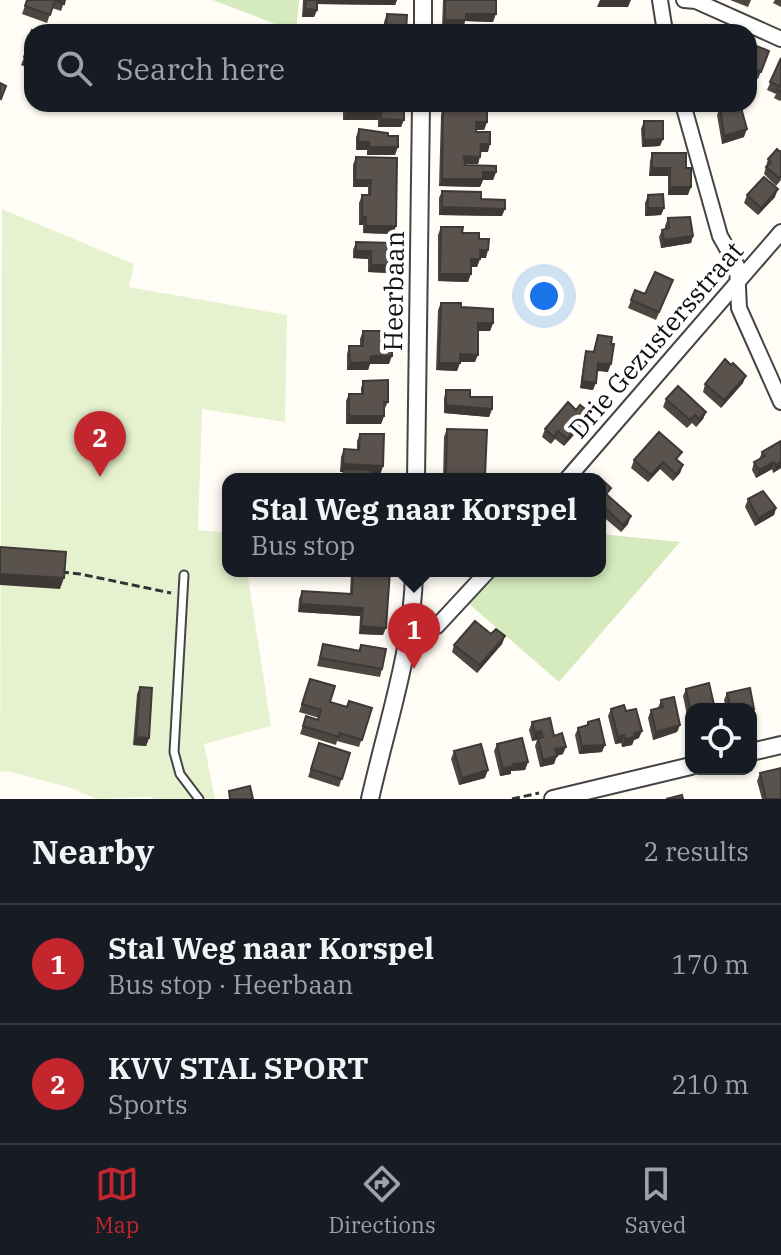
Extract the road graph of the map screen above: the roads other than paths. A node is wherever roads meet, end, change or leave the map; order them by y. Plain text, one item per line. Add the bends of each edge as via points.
1 (423, 0) edge
2 (660, 0) edge
3 (684, 0) edge
4 (423, 24) edge
5 (664, 24) edge
6 (747, 24) edge
7 (757, 28) edge
8 (781, 39) edge
9 (421, 112) edge
10 (685, 112) edge
11 (781, 232) edge
12 (736, 284) junction
13 (781, 402) edge
14 (416, 473) edge
15 (572, 473) edge
16 (184, 575) dead end
17 (414, 577) edge
18 (482, 577) edge
19 (409, 638) junction
20 (781, 745) edge
21 (757, 751) edge
22 (685, 767) edge
23 (199, 799) edge
24 (370, 799) edge
25 (553, 799) edge

1 - 4 street
2 - 5 street
3 - 6 street
7 - 8 street
9 - 14 street, Heerbaan
10 - 12 street via 720,236 737,266
11 - 12 street, Drie Gezustersstraat
12 - 13 street via 739,308
12 - 15 street, Drie Gezustersstraat
16 - 23 lane via 174,752 180,774
17 - 19 street
18 - 19 street via 437,626
19 - 24 street
20 - 21 street
22 - 25 street

